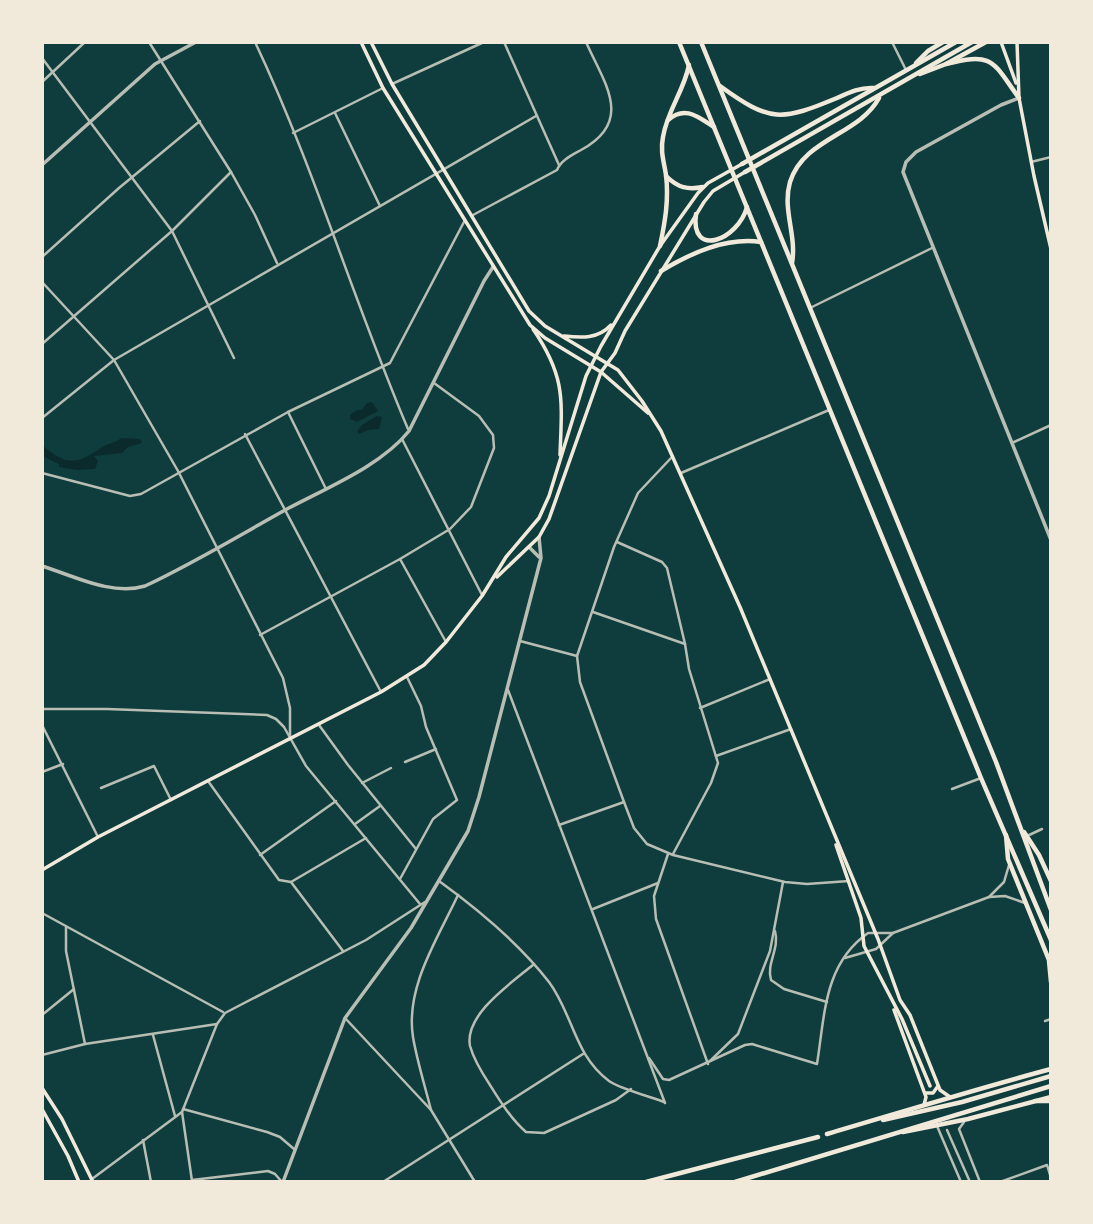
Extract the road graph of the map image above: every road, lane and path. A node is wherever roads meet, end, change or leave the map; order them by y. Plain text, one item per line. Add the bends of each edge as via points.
1 (85, 42) edge
2 (149, 42) edge
3 (196, 42) edge
4 (255, 42) edge
5 (361, 42) edge
6 (371, 42) edge
7 (484, 42) edge
8 (504, 42) edge
9 (586, 42) edge
10 (680, 42) edge
11 (701, 42) edge
12 (891, 42) edge
13 (943, 42) edge
14 (956, 42) edge
15 (972, 42) edge
16 (986, 42) edge
17 (1001, 42) edge
18 (1017, 42) edge
19 (42, 58) edge
20 (160, 61) junction
21 (946, 64) junction
22 (689, 65) junction
23 (913, 66) junction
24 (906, 70) junction
25 (53, 71) junction
26 (915, 74) junction
27 (42, 82) edge
28 (393, 84) junction
29 (719, 85) junction
30 (383, 88) junction
31 (874, 88) junction
32 (1018, 88) junction
33 (881, 95) junction
34 (1019, 98) junction
35 (335, 113) junction
36 (536, 116) junction
37 (91, 121) junction
38 (200, 121) junction
39 (667, 121) junction
40 (715, 127) junction
41 (293, 133) junction
42 (1051, 157) edge
43 (1031, 162) junction
44 (559, 164) junction
45 (741, 164) joint
46 (42, 165) edge
47 (444, 169) junction
48 (231, 172) junction
49 (745, 172) joint
50 (436, 173) junction
51 (666, 176) junction
52 (131, 178) junction
53 (703, 187) junction
54 (380, 206) junction
55 (747, 206) junction
56 (696, 214) junction
57 (473, 215) junction
58 (465, 220) junction
59 (1049, 228) edge
60 (172, 231) junction
61 (332, 234) junction
62 (762, 242) junction
63 (660, 246) junction
64 (932, 248) junction
65 (1051, 249) edge
66 (42, 257) edge
67 (277, 264) junction
68 (792, 264) junction
69 (493, 267) junction
70 (661, 271) junction
71 (42, 282) edge
72 (208, 305) junction
73 (810, 308) junction
74 (74, 317) junction
75 (617, 318) junction
76 (530, 325) junction
77 (561, 336) junction
78 (42, 344) edge
79 (595, 356) junction
80 (234, 358) dead end
81 (114, 360) junction
82 (607, 363) junction
83 (382, 367) junction
84 (590, 367) junction
85 (601, 372) junction
86 (434, 383) junction
87 (830, 410) junction
88 (288, 412) junction
89 (651, 416) junction
90 (42, 418) edge
91 (1051, 425) edge
92 (409, 431) junction
93 (245, 435) junction
94 (402, 439) junction
95 (1012, 443) junction
96 (673, 456) junction
97 (560, 460) junction
98 (178, 471) junction
99 (42, 473) edge
100 (681, 473) junction
101 (326, 489) junction
102 (285, 510) junction
103 (450, 529) junction
104 (528, 530) junction
105 (538, 537) junction
106 (520, 540) junction
107 (1051, 540) edge
108 (617, 542) junction
109 (528, 547) junction
110 (216, 548) junction
111 (541, 558) junction
112 (400, 559) junction
113 (42, 566) edge
114 (492, 580) junction
115 (332, 596) junction
116 (482, 596) junction
117 (593, 612) junction
118 (260, 635) junction
119 (520, 641) junction
120 (446, 642) junction
121 (685, 644) junction
122 (577, 656) junction
123 (407, 677) junction
124 (770, 679) junction
125 (507, 688) junction
126 (381, 692) junction
127 (700, 708) junction
128 (42, 709) edge
129 (42, 724) edge
130 (319, 724) junction
131 (791, 729) junction
132 (290, 739) junction
133 (436, 749) junction
134 (716, 756) junction
135 (405, 762) dead end
136 (63, 764) junction
137 (391, 768) dead end
138 (42, 772) edge
139 (981, 778) junction
140 (208, 781) junction
141 (362, 783) junction
142 (101, 788) dead end
143 (952, 789) dead end
144 (171, 800) junction
145 (336, 801) junction
146 (624, 802) junction
147 (380, 806) junction
148 (355, 824) junction
149 (559, 825) junction
150 (1021, 829) junction
151 (1042, 829) dead end
152 (1006, 834) junction
153 (98, 836) junction
154 (1027, 836) junction
155 (366, 838) junction
156 (416, 849) junction
157 (671, 854) junction
158 (260, 855) junction
159 (1010, 863) junction
160 (42, 870) edge
161 (400, 879) junction
162 (850, 879) junction
163 (439, 881) junction
164 (1051, 881) edge
165 (292, 882) junction
166 (783, 882) junction
167 (658, 883) junction
168 (458, 895) junction
169 (989, 897) junction
170 (423, 903) junction
171 (1026, 904) junction
172 (592, 910) junction
173 (1051, 910) edge
174 (42, 913) edge
175 (66, 928) junction
176 (775, 928) junction
177 (875, 932) junction
178 (893, 933) junction
179 (864, 936) junction
180 (1051, 940) edge
181 (880, 946) junction
182 (343, 951) junction
183 (867, 951) junction
184 (842, 960) junction
185 (1050, 962) edge
186 (534, 964) junction
187 (1051, 982) edge
188 (74, 989) junction
189 (900, 1000) junction
190 (827, 1002) junction
191 (893, 1004) junction
192 (225, 1013) junction
193 (42, 1015) edge
194 (345, 1018) junction
195 (902, 1019) junction
196 (1051, 1019) edge
197 (1045, 1021) dead end
198 (217, 1024) junction
199 (153, 1035) junction
200 (85, 1044) junction
201 (645, 1052) junction
202 (583, 1054) junction
203 (42, 1055) edge
204 (708, 1064) junction
205 (1051, 1069) edge
206 (1051, 1076) edge
207 (939, 1085) junction
208 (930, 1086) dead end
209 (1051, 1086) edge
210 (42, 1088) edge
211 (631, 1089) junction
212 (924, 1092) junction
213 (950, 1097) junction
214 (1051, 1099) edge
215 (503, 1106) junction
216 (917, 1107) junction
217 (42, 1110) edge
218 (183, 1110) junction
219 (430, 1111) junction
220 (175, 1117) junction
221 (968, 1119) junction
222 (937, 1126) junction
223 (847, 1128) junction
224 (947, 1130) dead end
225 (827, 1134) dead end
226 (889, 1135) junction
227 (818, 1137) dead end
228 (143, 1140) junction
229 (450, 1140) junction
230 (295, 1150) junction
231 (1049, 1165) edge
232 (1051, 1178) edge
233 (92, 1181) edge
234 (192, 1181) edge
235 (79, 1182) edge
236 (151, 1182) edge
237 (282, 1182) edge
238 (383, 1182) edge
239 (475, 1182) edge
240 (646, 1182) edge
241 (734, 1182) edge
242 (961, 1182) edge
243 (970, 1182) edge
244 (981, 1182) edge
245 (1000, 1182) edge

1 - 25 street
2 - 20 street
3 - 20 street
4 - 41 street
5 - 30 main road
6 - 28 main road
7 - 28 street
8 - 36 street
9 - 44 street via 613,104 611,116 601,138
10 - 22 main road
11 - 29 main road
12 - 24 street
13 - 23 main road
14 - 23 main road
15 - 26 main road
16 - 21 main road
17 - 32 main road
18 - 32 main road
19 - 25 street
20 - 37 street
20 - 38 street
21 - 26 main road
21 - 34 main road via 971,58 987,60
22 - 39 main road
22 - 40 main road
23 - 24 main road
24 - 31 main road
25 - 27 street
25 - 37 street
26 - 33 main road
28 - 47 main road
29 - 31 main road via 759,110 784,115
29 - 68 main road
30 - 35 street
30 - 50 main road
31 - 45 main road
32 - 34 main road
33 - 49 main road
33 - 68 main road via 870,111 813,149 797,166 786,206
34 - 43 main road
34 - 64 street via 916,152 906,162 905,180
35 - 41 street
35 - 54 street
36 - 44 street
36 - 47 street
37 - 46 street
37 - 52 street
38 - 48 street
38 - 52 street
39 - 40 main road via 678,112 687,112
39 - 51 main road via 662,149
40 - 55 main road
41 - 61 street
42 - 43 street
43 - 59 main road
44 - 57 street via 557,170
45 - 53 main road
47 - 50 street
47 - 57 main road
48 - 60 street
48 - 67 street
49 - 56 main road via 709,195
50 - 54 street
50 - 58 main road
51 - 53 main road via 683,188
51 - 63 main road via 667,215
52 - 60 street
52 - 66 street
53 - 63 main road
54 - 61 street
55 - 56 main road via 734,230 716,240 699,234
55 - 62 main road
56 - 70 main road
57 - 77 main road via 529,311
58 - 69 main road
58 - 83 street via 390,363
59 - 65 main road
60 - 72 street
60 - 74 street
61 - 67 street
61 - 83 street
62 - 70 main road via 713,247
62 - 87 main road
63 - 75 main road
64 - 73 street
64 - 95 street
67 - 72 street
68 - 73 main road
69 - 76 main road
69 - 86 street
70 - 82 main road
71 - 74 street
72 - 80 street
72 - 81 street
73 - 150 main road
74 - 78 street
74 - 81 street
75 - 77 main road via 597,335
75 - 79 main road
76 - 84 main road
76 - 97 main road via 550,356 560,384
77 - 79 main road
79 - 82 main road
79 - 84 main road
81 - 90 street
81 - 98 street
82 - 85 main road
82 - 89 main road via 618,370
83 - 88 street
83 - 92 street
84 - 85 main road
84 - 97 main road
85 - 89 main road
85 - 105 main road via 549,519
86 - 92 street
86 - 103 street via 479,416 493,435 494,448 471,508
87 - 100 street
87 - 139 main road
88 - 93 street
88 - 101 street
89 - 96 main road
91 - 95 street
92 - 94 street
93 - 98 street
93 - 102 street
94 - 101 street
94 - 103 street
95 - 107 street
96 - 100 main road
96 - 108 street via 638,493
97 - 104 main road via 539,518
98 - 99 street via 130,496
98 - 110 street
100 - 124 main road
101 - 102 street
102 - 110 street
102 - 115 street
103 - 112 street
103 - 116 street
104 - 105 main road
104 - 106 main road
105 - 109 main road
105 - 111 street
106 - 109 main road
106 - 114 main road
108 - 117 street
108 - 121 street via 667,568
109 - 111 street
109 - 114 main road
110 - 113 street via 135,589 103,585
110 - 118 street
111 - 119 street
112 - 115 street
112 - 120 street
114 - 116 main road
115 - 118 street
115 - 126 street
116 - 120 main road
117 - 121 street
117 - 122 street
118 - 132 street via 288,694
119 - 122 street
119 - 125 street
120 - 123 main road
121 - 127 street
122 - 146 street via 580,682
123 - 126 main road
123 - 133 street
124 - 127 street
124 - 131 main road
125 - 149 street
125 - 163 street via 475,813
126 - 130 main road
127 - 134 street
128 - 132 street via 267,715 284,727
129 - 136 street
130 - 132 main road
130 - 141 street
131 - 134 street
131 - 162 main road
132 - 140 main road
132 - 145 street
133 - 135 street
133 - 156 street via 457,800 433,819
134 - 157 street via 716,772
136 - 138 street
136 - 153 street
137 - 141 street
139 - 143 street
139 - 152 main road
140 - 144 main road
140 - 158 street
141 - 147 street
142 - 144 street via 155,765
144 - 153 main road
145 - 148 street
145 - 158 street
146 - 149 street
146 - 157 street via 640,836 655,849
147 - 148 street
147 - 156 street
148 - 155 street
149 - 172 street
150 - 154 main road
150 - 173 main road
151 - 154 street
152 - 159 main road
152 - 180 main road
153 - 160 main road
154 - 164 main road
155 - 161 street
155 - 165 street
156 - 161 street
157 - 166 street
157 - 167 street
158 - 165 street via 279,880
159 - 169 street via 1004,882
159 - 171 main road
161 - 170 street
162 - 166 street
162 - 177 main road
162 - 179 main road
163 - 168 street
163 - 170 street
165 - 182 street
166 - 176 street
167 - 172 street
167 - 204 street via 656,919
168 - 186 street
168 - 219 street via 411,1006 412,1036
169 - 171 street via 1010,897
169 - 178 street
170 - 182 street
170 - 194 street via 411,928
171 - 185 main road
172 - 201 street
174 - 175 street
175 - 188 street
175 - 192 street
176 - 190 street via 771,980 784,989
176 - 204 street via 738,1034
177 - 178 street
177 - 179 street
177 - 181 main road
178 - 181 street
179 - 183 main road
179 - 184 street
181 - 183 street
181 - 189 main road
182 - 192 street
183 - 184 street
183 - 191 main road
184 - 190 street
185 - 187 main road
186 - 202 street via 551,985
186 - 215 street via 486,1006 471,1031 474,1056
188 - 193 street
188 - 200 street
189 - 195 main road
189 - 207 main road
190 - 204 street via 817,1064 752,1044
191 - 195 main road
191 - 212 main road
192 - 198 street
194 - 219 street
194 - 230 street
195 - 208 main road
196 - 197 street
198 - 199 street
198 - 218 street
199 - 200 street
199 - 220 street
200 - 203 street
201 - 204 street via 665,1080
201 - 211 street via 665,1103
202 - 211 street via 607,1080
202 - 215 street
205 - 213 main road
206 - 223 main road
207 - 212 main road via 933,1093
207 - 213 main road
209 - 226 main road
210 - 233 main road
211 - 215 street via 544,1133 521,1128
212 - 216 main road via 924,1105
213 - 216 main road
214 - 221 main road
215 - 229 street
216 - 223 main road
217 - 235 main road
218 - 220 street
218 - 230 street via 267,1132
218 - 234 street
219 - 229 street
220 - 228 street
221 - 222 main road
221 - 244 street via 959,1129
222 - 226 main road
222 - 242 street
223 - 225 main road
224 - 243 street
226 - 241 main road
227 - 240 main road
228 - 233 street
228 - 236 street
229 - 238 street
229 - 239 street
230 - 237 street
231 - 232 street
231 - 245 street
234 - 237 street via 268,1171

